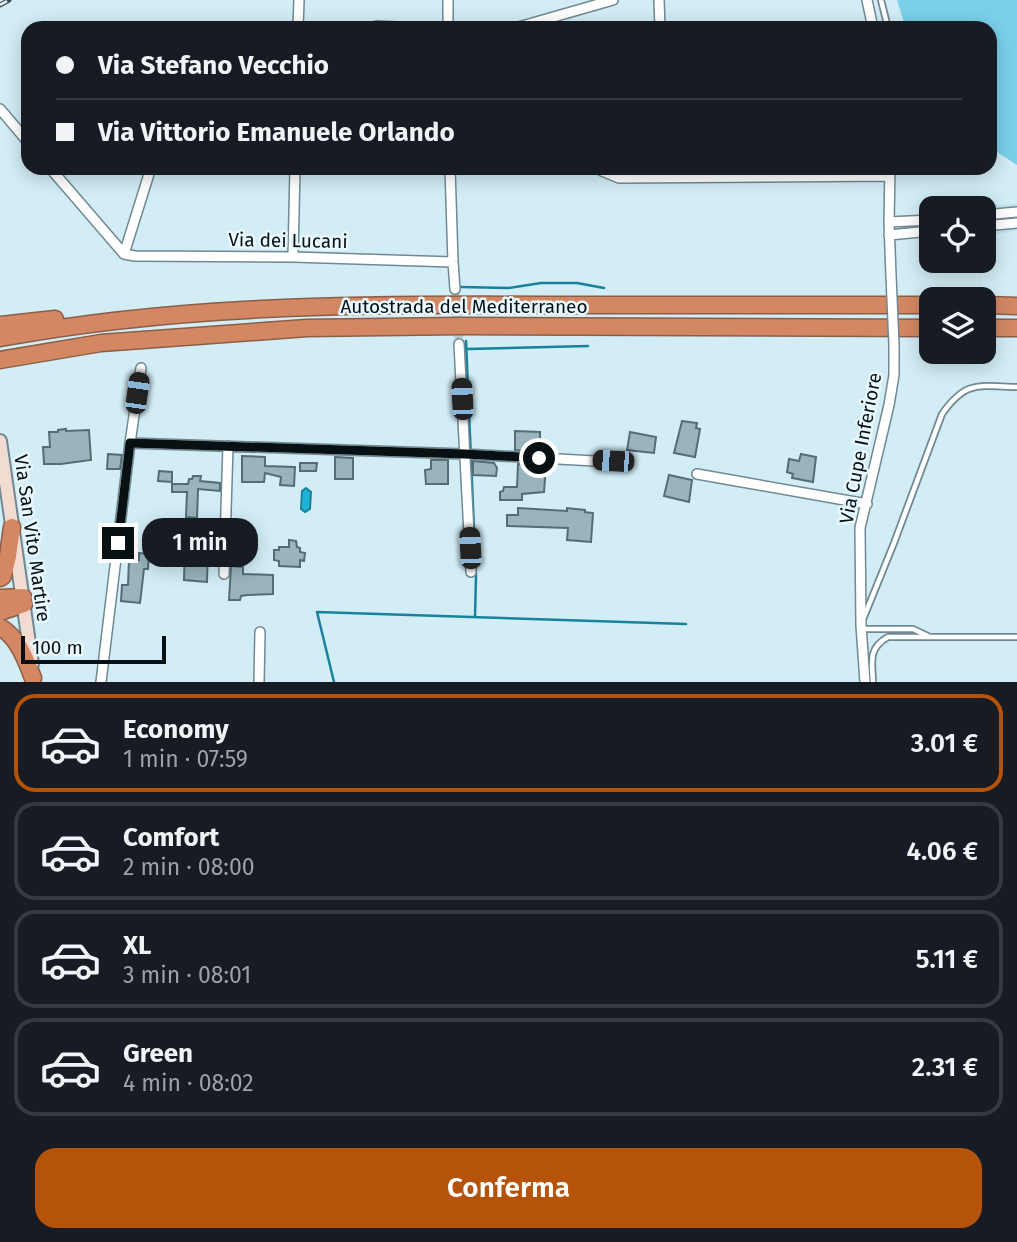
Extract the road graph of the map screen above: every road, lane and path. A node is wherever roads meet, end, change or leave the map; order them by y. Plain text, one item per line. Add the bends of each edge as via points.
1 (299, 0) edge
2 (448, 0) edge
3 (613, 0) edge
4 (659, 0) edge
5 (867, 0) edge
6 (881, 0) edge
7 (298, 21) edge
8 (448, 21) edge
9 (540, 21) edge
10 (660, 21) edge
11 (872, 21) edge
12 (886, 21) edge
13 (0, 110) edge
14 (21, 134) edge
15 (56, 175) edge
16 (149, 175) edge
17 (295, 175) edge
18 (450, 175) edge
19 (610, 175) edge
20 (754, 175) edge
21 (889, 175) edge
22 (1017, 212) edge
23 (996, 214) edge
24 (919, 221) edge
25 (889, 222) junction
26 (1017, 223) edge
27 (996, 225) edge
28 (919, 232) edge
29 (889, 235) junction
30 (124, 254) junction
31 (293, 257) junction
32 (453, 262) junction
33 (455, 289) tunnel mouth
34 (919, 305) edge
35 (996, 306) edge
36 (1017, 306) edge
37 (919, 328) edge
38 (996, 328) edge
39 (1017, 328) edge
40 (4, 331) edge
41 (458, 344) tunnel mouth
42 (5, 364) edge
43 (141, 368) dead end
44 (1017, 387) edge
45 (0, 441) edge
46 (130, 443) junction
47 (228, 446) junction
48 (465, 454) junction
49 (613, 461) dead end
50 (697, 474) dead end
51 (867, 504) junction
52 (12, 527) junction
53 (471, 572) dead end
54 (224, 574) dead end
55 (0, 578) edge
56 (0, 598) edge
57 (23, 600) junction
58 (0, 612) edge
59 (0, 626) edge
60 (861, 627) junction
61 (260, 632) dead end
62 (929, 636) junction
63 (1017, 637) edge
64 (34, 680) edge
65 (101, 682) edge
66 (259, 682) edge
67 (865, 682) edge
68 (873, 682) edge

1 - 7 street
2 - 8 street
3 - 9 street
4 - 10 street
5 - 11 street
6 - 12 lane
13 - 14 street
15 - 30 street
16 - 30 street
17 - 31 street
18 - 32 street
19 - 20 street
21 - 25 street, Via Cupe Inferiore
22 - 23 street
24 - 25 street
25 - 29 street, Via Cupe Inferiore
26 - 27 street
28 - 29 street
29 - 51 street, Via Cupe Inferiore, bridge via 894,376
30 - 31 street, Via dei Lucani
31 - 32 street, Via dei Lucani
32 - 33 street
34 - 40 highway, Autostrada del Mediterraneo via 307,306
35 - 36 highway
37 - 42 highway, Autostrada del Mediterraneo via 321,328 101,343
38 - 39 highway
41 - 48 street
43 - 46 street
44 - 60 lane via 965,389 942,415
45 - 52 street, Via San Vito Martire
46 - 47 street
46 - 65 street
47 - 48 street
47 - 54 street
48 - 49 street
48 - 53 street
50 - 51 street
51 - 60 street, Via Cupe Inferiore via 860,528
52 - 55 highway
52 - 57 street, Via San Vito Martire
56 - 57 highway
57 - 58 highway
57 - 64 street, Via San Vito Martire
59 - 64 highway via 17,643
60 - 62 lane via 913,629
60 - 67 street, Via Cupe Inferiore
61 - 66 street
62 - 63 lane
62 - 68 lane via 888,637 878,643 872,656

